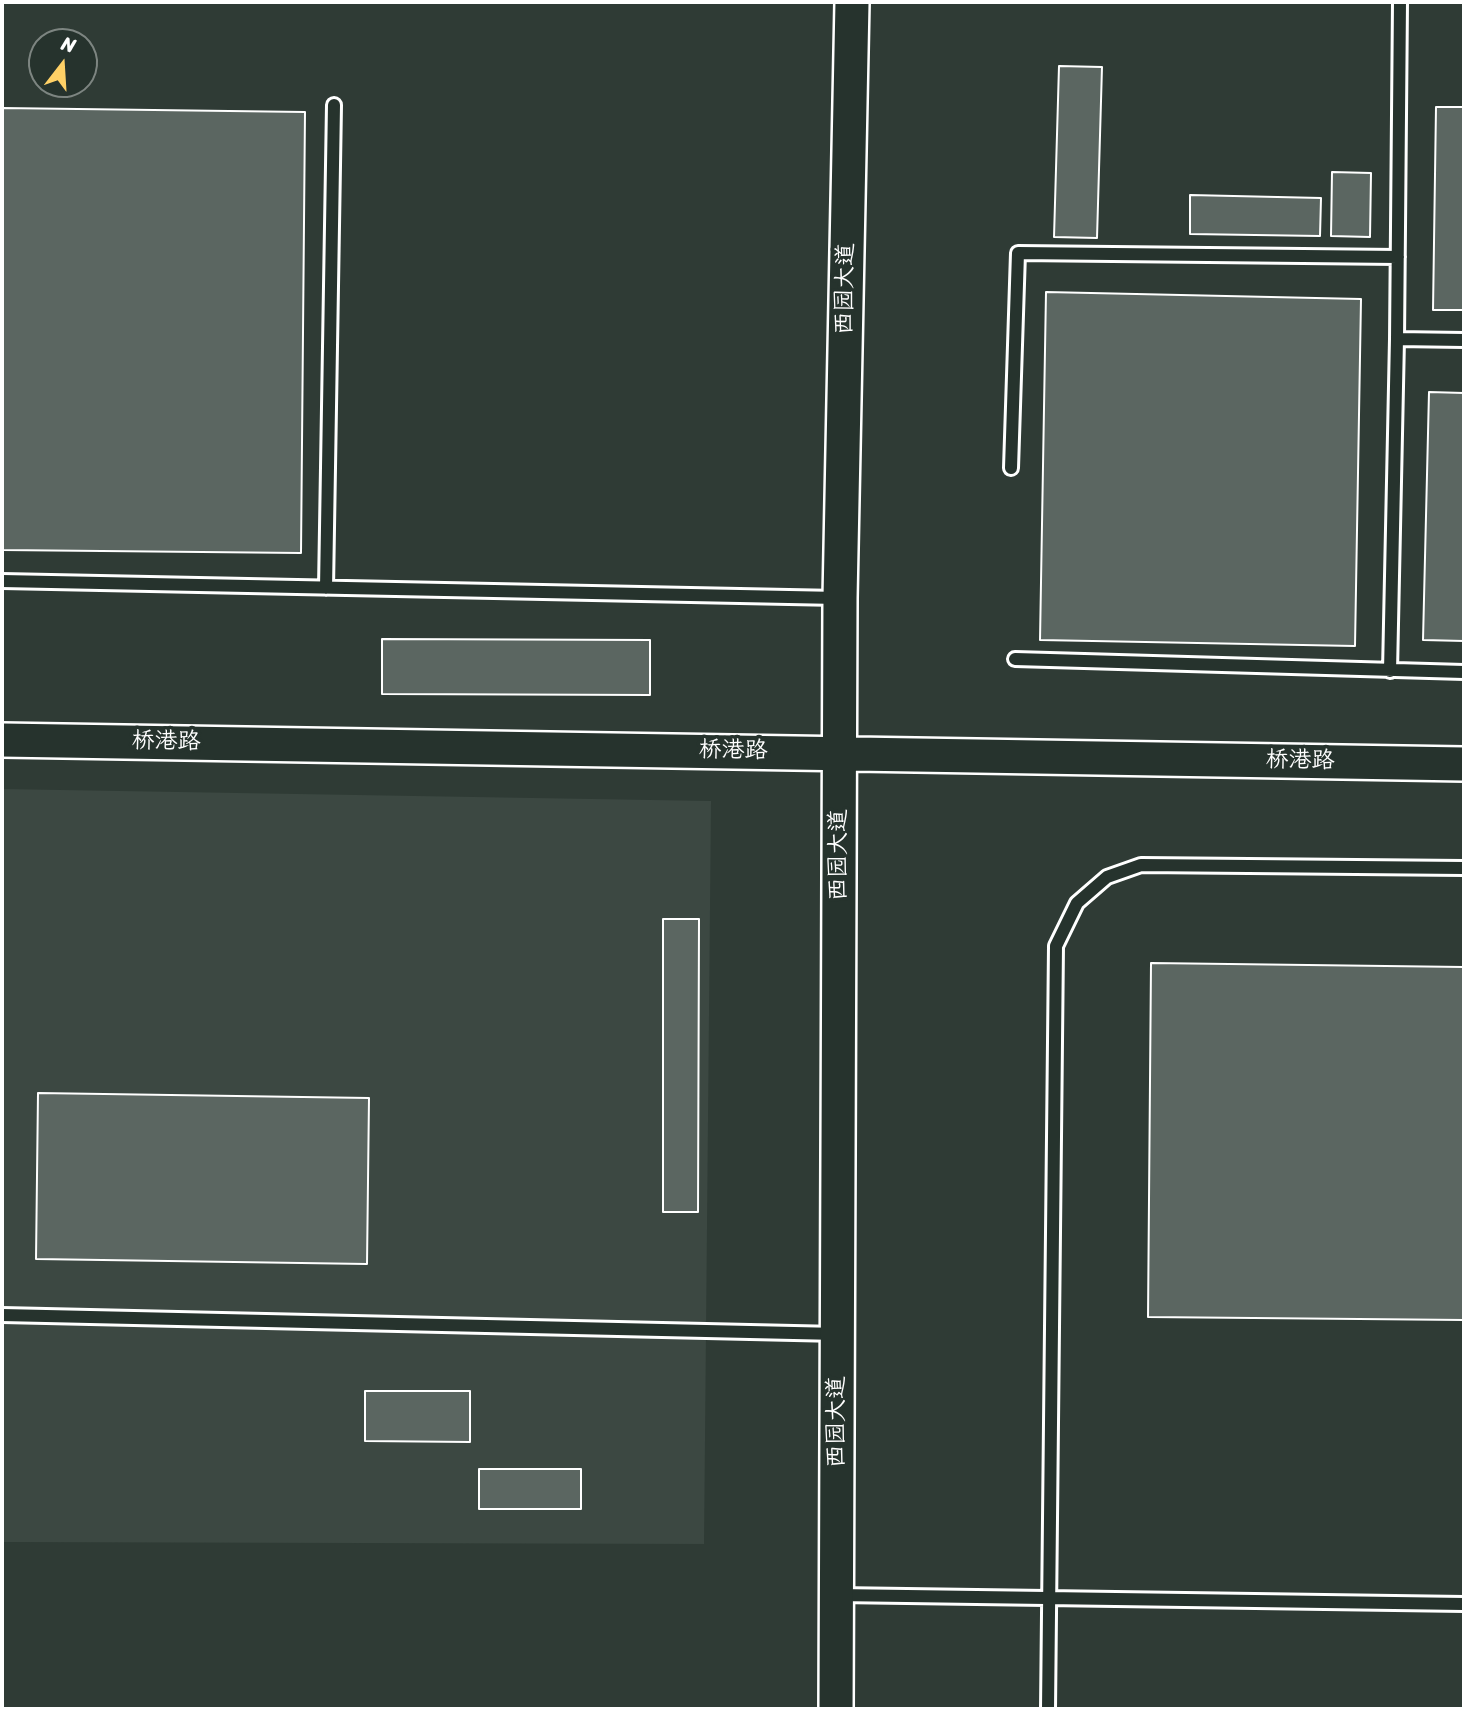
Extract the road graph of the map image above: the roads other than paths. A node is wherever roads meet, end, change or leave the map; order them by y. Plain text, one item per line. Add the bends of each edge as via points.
1 (852, 2) edge
2 (1400, 2) edge
3 (334, 106) dead end
4 (1398, 257) junction
5 (1398, 339) junction
6 (1464, 340) edge
7 (1011, 468) dead end
8 (2, 581) edge
9 (326, 588) junction
10 (840, 598) junction
11 (1015, 659) dead end
12 (1390, 671) junction
13 (1464, 672) edge
14 (2, 740) edge
15 (839, 752) junction
16 (1464, 764) edge
17 (1464, 868) edge
18 (2, 1315) edge
19 (838, 1334) junction
20 (837, 1595) junction
21 (1049, 1598) junction
22 (1464, 1604) edge
23 (836, 1709) edge
24 (1048, 1709) edge

1 - 10 street, 西园大道
2 - 4 lane
3 - 9 lane
4 - 5 lane
4 - 7 lane via 1017,253
5 - 6 lane
5 - 12 lane
8 - 9 lane
9 - 10 lane
10 - 15 street, 西园大道
11 - 12 lane
12 - 13 lane
14 - 15 street, 桥港路
15 - 16 street, 桥港路
15 - 19 street, 西园大道
17 - 21 lane via 1141,865 1107,877 1077,903 1056,946
18 - 19 lane
19 - 20 street, 西园大道
20 - 21 lane
20 - 23 street, 西园大道
21 - 22 lane
21 - 24 lane

